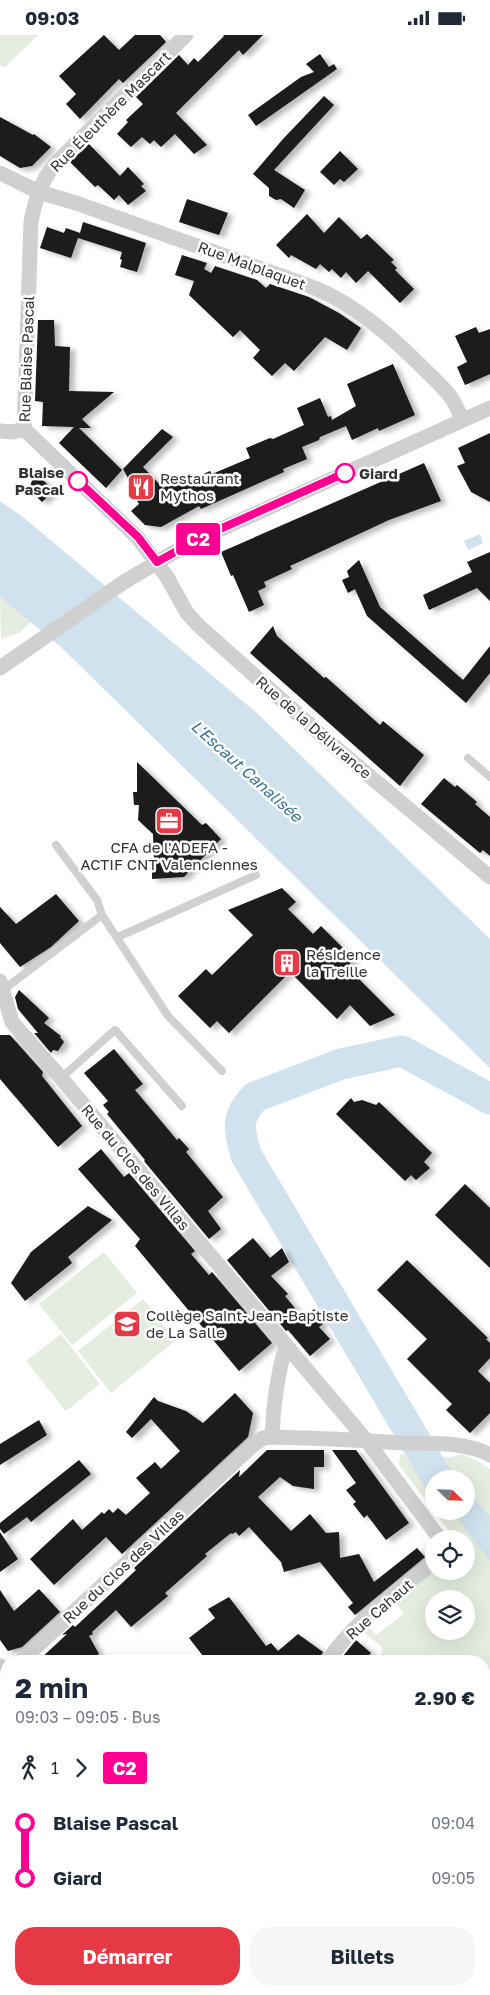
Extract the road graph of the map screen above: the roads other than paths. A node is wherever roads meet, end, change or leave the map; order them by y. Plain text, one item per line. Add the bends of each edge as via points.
1 (186, 35) edge
2 (0, 173) edge
3 (39, 192) junction
4 (490, 408) edge
5 (462, 420) junction
6 (24, 429) junction
7 (0, 431) edge
8 (157, 562) junction
9 (4, 665) edge
10 (468, 758) dead end
11 (490, 777) edge
12 (56, 845) dead end
13 (256, 875) dead end
14 (490, 877) edge
15 (102, 915) junction
16 (118, 937) junction
17 (1, 985) edge
18 (3, 1014) edge
19 (222, 1071) dead end
20 (61, 1077) junction
21 (182, 1106) dead end
22 (286, 1345) junction
23 (272, 1437) junction
24 (366, 1440) junction
25 (490, 1455) edge
26 (433, 1530) edge
27 (425, 1570) edge
28 (27, 1655) edge
29 (332, 1655) edge

1 - 3 street, Rue Éleuthère Mascart via 59,160 48,172
2 - 3 street, Rue Malplaquet
3 - 5 street, Rue Malplaquet via 334,297 395,341 446,392
3 - 6 street, Rue Blaise Pascal via 31,222
4 - 5 street
5 - 8 street via 202,537
6 - 7 street
6 - 8 street, Rue Blaise Pascal via 131,531
8 - 9 street
8 - 14 street, Rue de la Délivrance via 187,613 199,626 329,742
10 - 11 lane
12 - 15 lane via 97,900
13 - 16 lane
15 - 16 lane
15 - 17 lane
16 - 19 lane via 165,1012
17 - 18 street, Rue du Clos des Villas
18 - 20 street, Rue du Clos des Villas
20 - 21 lane via 115,1030
20 - 22 street, Rue du Clos des Villas
22 - 23 street via 277,1380
22 - 24 street, Rue du Clos des Villas
23 - 24 street, Rue du Clos des Villas
23 - 28 street, Rue du Clos des Villas via 263,1438 253,1445
24 - 25 street via 457,1446
24 - 26 street
27 - 29 street, Rue Cahaut via 352,1631

